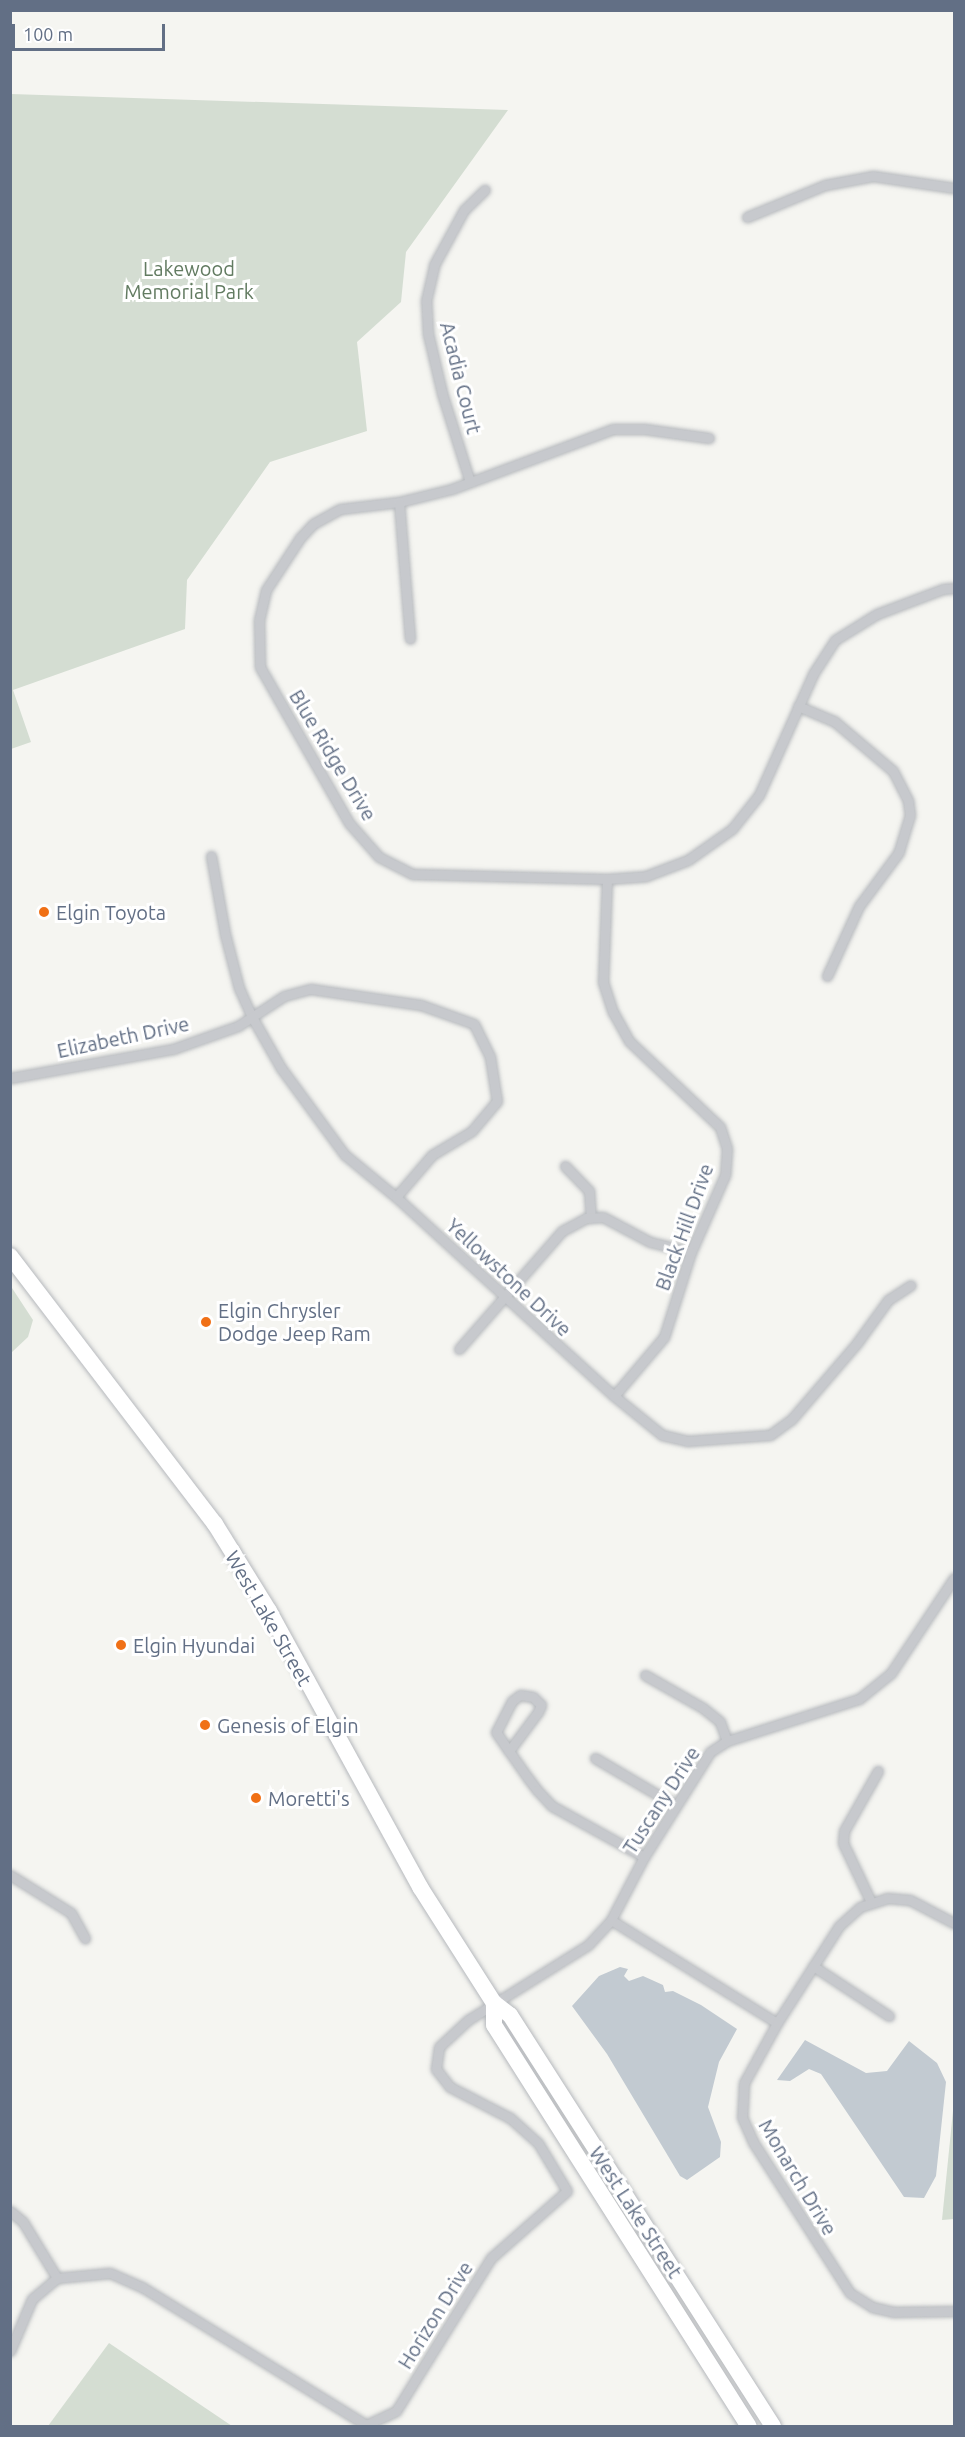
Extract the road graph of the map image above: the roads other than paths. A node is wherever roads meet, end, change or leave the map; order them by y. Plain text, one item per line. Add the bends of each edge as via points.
1 (954, 188) edge
2 (485, 190) dead end
3 (747, 217) dead end
4 (709, 438) dead end
5 (470, 482) junction
6 (399, 502) junction
7 (954, 588) edge
8 (410, 639) dead end
9 (798, 706) junction
10 (212, 856) dead end
11 (607, 879) junction
12 (828, 976) dead end
13 (252, 1017) junction
14 (10, 1078) edge
15 (565, 1166) dead end
16 (396, 1197) junction
17 (591, 1218) junction
18 (691, 1252) junction
19 (10, 1256) edge
20 (911, 1285) dead end
21 (504, 1297) junction
22 (459, 1349) dead end
23 (614, 1396) junction
24 (954, 1578) edge
25 (645, 1675) dead end
26 (727, 1741) junction
27 (509, 1751) junction
28 (595, 1758) dead end
29 (878, 1771) dead end
30 (675, 1805) junction
31 (644, 1857) junction
32 (10, 1875) edge
33 (871, 1902) junction
34 (611, 1920) junction
35 (954, 1923) edge
36 (85, 1938) dead end
37 (813, 1966) junction
38 (494, 2003) junction
39 (889, 2016) dead end
40 (777, 2023) junction
41 (10, 2211) edge
42 (57, 2278) junction
43 (954, 2312) edge
44 (10, 2350) edge
45 (773, 2426) edge
46 (748, 2427) edge

1 - 3 street via 873,176 825,185
2 - 5 street, Acadia Court via 464,210 434,264 426,301 428,334 442,393
4 - 5 street, Blue Ridge Drive via 613,429
5 - 6 street, Blue Ridge Drive
6 - 8 street
6 - 11 street, Blue Ridge Drive via 354,506 320,520 300,538 266,590 259,620 260,667 305,751 349,823 379,857 412,874
7 - 9 street, Blue Ridge Drive via 876,614 835,640
9 - 11 street, Blue Ridge Drive via 769,778 732,829 710,847 673,867 646,876
9 - 12 street via 834,721 893,771 908,801 910,815 899,852 859,906
10 - 13 street, Yellowstone Drive via 225,934 239,988
11 - 18 street, Black Hill Drive via 603,982 613,1012 629,1041 720,1127 727,1149 725,1175
13 - 14 street, Elizabeth Drive via 238,1026 173,1049
13 - 16 street, Yellowstone Drive via 281,1068 345,1155
13 - 16 street, Elizabeth Drive via 284,996 311,989 421,1005 474,1024 490,1057 497,1101 472,1131 432,1155
15 - 17 street via 589,1191
16 - 21 street, Yellowstone Drive
17 - 18 street via 603,1217 650,1242
17 - 21 street via 561,1231
18 - 23 street, Black Hill Drive via 664,1337
19 - 38 highway, West Lake Street via 215,1524 269,1611 420,1887
20 - 23 street, Yellowstone Drive via 888,1300 791,1420 770,1435 687,1441 662,1435
21 - 22 street
21 - 23 street, Yellowstone Drive
24 - 26 street, Tuscany Drive via 891,1673 859,1699
25 - 26 street via 703,1708 720,1722
26 - 30 street, Tuscany Drive via 698,1767
27 - 27 street via 496,1732 500,1718 520,1695 533,1697 541,1705
27 - 31 street via 552,1806
28 - 30 street
29 - 33 street via 844,1831 843,1843
30 - 31 street, Tuscany Drive
31 - 34 street, Tuscany Drive
32 - 36 street via 71,1914
33 - 35 street via 910,1900
33 - 37 street, Monarch Drive via 839,1926
34 - 38 street, Tuscany Drive via 588,1945
34 - 40 street
37 - 39 street
37 - 40 street, Monarch Drive
38 - 42 street, Horizon Drive via 452,2031 439,2047 436,2068 450,2086 510,2118 538,2143 567,2191 491,2258 396,2411 366,2425 142,2287 110,2273
38 - 45 highway, West Lake Street via 510,2015
38 - 46 highway, West Lake Street via 494,2025
40 - 43 street, Monarch Drive via 747,2074 742,2093 742,2117 753,2142 850,2293 872,2307 893,2312
41 - 42 street via 23,2222
42 - 44 street via 32,2299

